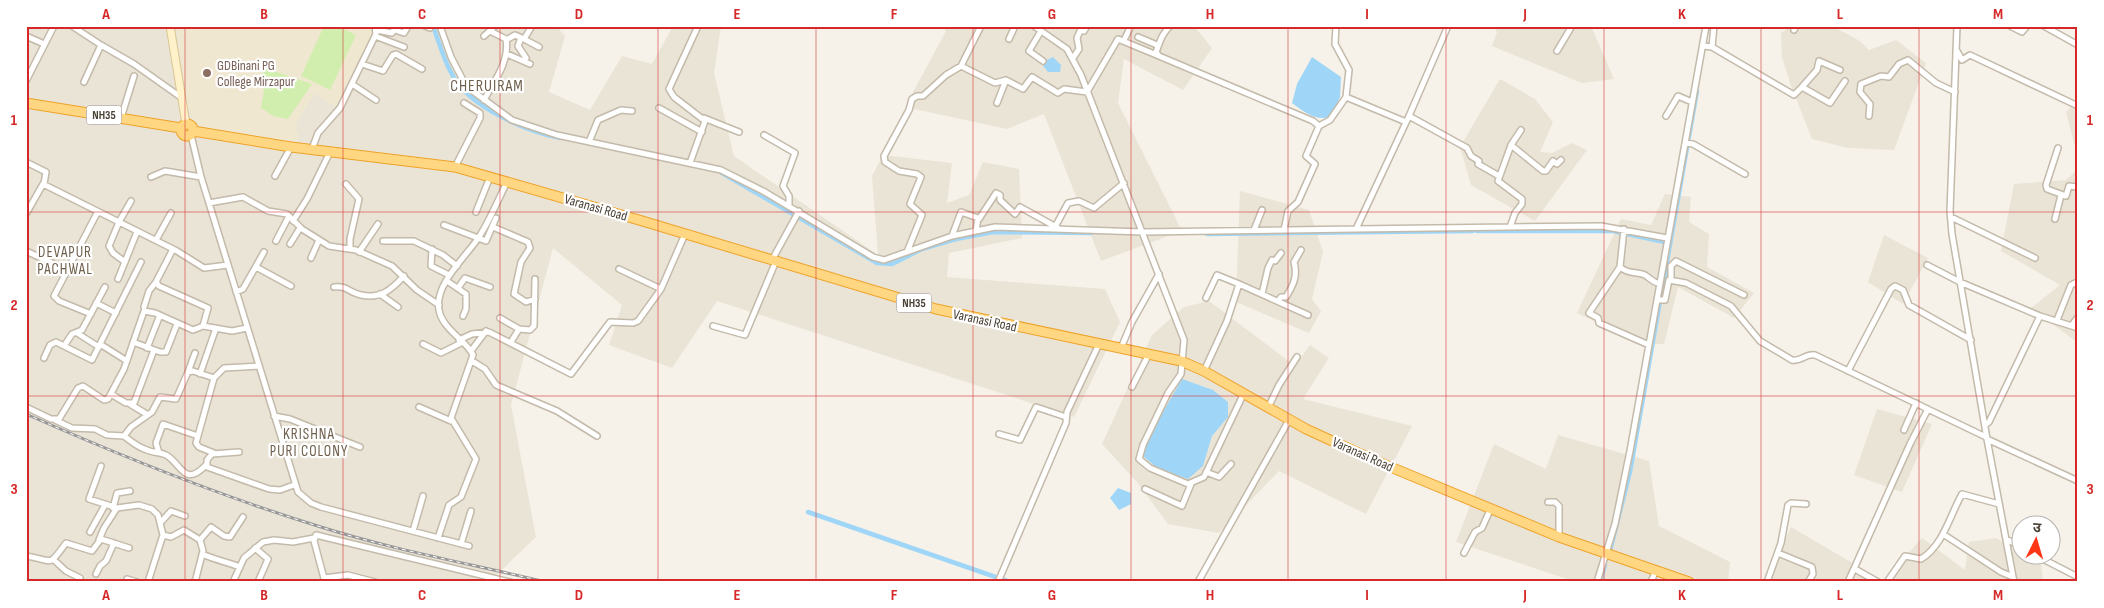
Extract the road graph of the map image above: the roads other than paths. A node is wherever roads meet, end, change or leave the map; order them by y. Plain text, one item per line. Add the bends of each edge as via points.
1 (54, 26) edge
2 (72, 26) edge
3 (170, 26) edge
4 (408, 26) edge
5 (440, 26) edge
6 (494, 26) edge
7 (532, 26) edge
8 (698, 26) edge
9 (981, 26) edge
10 (1015, 26) edge
11 (1034, 26) edge
12 (1087, 26) edge
13 (1123, 26) edge
14 (1131, 26) edge
15 (1170, 26) edge
16 (1336, 26) edge
17 (1448, 26) edge
18 (1572, 26) edge
19 (1706, 26) edge
20 (1714, 26) edge
21 (1957, 26) edge
22 (2010, 26) edge
23 (2027, 26) edge
24 (2044, 26) edge
25 (376, 28) edge
26 (395, 28) edge
27 (1041, 30) junction
28 (490, 31) junction
29 (1127, 33) junction
30 (26, 36) edge
31 (375, 36) junction
32 (484, 36) dead end
33 (1138, 37) dead end
34 (522, 38) junction
35 (1009, 39) dead end
36 (506, 40) junction
37 (1124, 40) junction
38 (44, 44) junction
39 (101, 45) junction
40 (1157, 45) junction
41 (2078, 45) edge
42 (1703, 46) junction
43 (404, 47) dead end
44 (539, 47) dead end
45 (1711, 48) junction
46 (1956, 50) junction
47 (1557, 51) dead end
48 (507, 54) junction
49 (1159, 56) junction
50 (526, 58) dead end
51 (1073, 58) junction
52 (1043, 61) dead end
53 (362, 64) junction
54 (530, 64) dead end
55 (961, 66) junction
56 (422, 69) dead end
57 (1840, 70) dead end
58 (134, 76) dead end
59 (1006, 80) junction
60 (1845, 80) dead end
61 (26, 81) edge
62 (84, 82) dead end
63 (352, 84) junction
64 (1802, 87) junction
65 (1087, 92) junction
66 (1955, 92) junction
67 (1346, 97) junction
68 (182, 98) junction
69 (376, 100) dead end
70 (484, 100) junction
71 (1692, 102) junction
72 (26, 103) edge
73 (997, 103) dead end
74 (464, 104) dead end
75 (2078, 106) edge
76 (660, 108) dead end
77 (632, 111) dead end
78 (1409, 116) junction
79 (1666, 116) dead end
80 (1868, 116) dead end
81 (121, 118) junction
82 (704, 118) junction
83 (1406, 122) junction
84 (184, 126) junction
85 (1319, 126) junction
86 (1521, 130) dead end
87 (702, 132) junction
88 (739, 132) dead end
89 (192, 133) junction
90 (764, 136) dead end
91 (589, 142) junction
92 (1688, 143) junction
93 (1511, 146) junction
94 (291, 147) junction
95 (2058, 148) dead end
96 (312, 149) junction
97 (330, 152) junction
98 (1561, 160) dead end
99 (26, 162) edge
100 (690, 163) junction
101 (455, 167) junction
102 (1745, 174) dead end
103 (275, 176) dead end
104 (1499, 176) junction
105 (152, 177) dead end
106 (201, 177) junction
107 (490, 177) junction
108 (507, 182) junction
109 (1124, 183) junction
110 (44, 184) junction
111 (346, 184) dead end
112 (2078, 186) edge
113 (2066, 196) junction
114 (131, 201) dead end
115 (209, 203) junction
116 (28, 206) edge
117 (789, 206) junction
118 (1262, 210) dead end
119 (99, 212) junction
120 (476, 212) dead end
121 (171, 213) dead end
122 (26, 214) edge
123 (797, 215) junction
124 (1951, 217) junction
125 (291, 218) junction
126 (496, 218) dead end
127 (979, 219) junction
128 (2055, 219) dead end
129 (119, 222) junction
130 (378, 224) dead end
131 (444, 225) dead end
132 (493, 227) junction
133 (1510, 227) junction
134 (300, 228) junction
135 (1057, 228) junction
136 (1356, 229) junction
137 (1254, 230) junction
138 (1284, 230) junction
139 (976, 231) junction
140 (137, 232) junction
141 (1623, 233) junction
142 (685, 234) junction
143 (1144, 234) junction
144 (952, 236) junction
145 (156, 240) junction
146 (276, 240) dead end
147 (319, 240) junction
148 (478, 240) junction
149 (383, 241) dead end
150 (1667, 241) junction
151 (290, 244) dead end
152 (173, 249) junction
153 (350, 249) junction
154 (432, 249) junction
155 (1301, 250) dead end
156 (26, 251) edge
157 (264, 252) dead end
158 (359, 252) junction
159 (907, 252) junction
160 (1281, 253) dead end
161 (311, 258) dead end
162 (2035, 258) dead end
163 (774, 261) junction
164 (125, 262) junction
165 (141, 262) dead end
166 (228, 265) junction
167 (1927, 265) dead end
168 (457, 266) junction
169 (256, 267) junction
170 (1620, 267) junction
171 (619, 269) dead end
172 (67, 270) junction
173 (1159, 274) junction
174 (404, 276) junction
175 (448, 278) junction
176 (535, 279) dead end
177 (118, 280) dead end
178 (1671, 280) junction
179 (156, 282) junction
180 (1960, 282) junction
181 (1240, 284) junction
182 (1660, 284) junction
183 (2078, 284) edge
184 (291, 286) dead end
185 (105, 287) dead end
186 (334, 287) dead end
187 (490, 287) dead end
188 (458, 288) junction
189 (661, 288) junction
190 (236, 292) junction
191 (380, 293) junction
192 (1262, 294) junction
193 (1744, 295) dead end
194 (1206, 298) dead end
195 (536, 299) junction
196 (1660, 300) junction
197 (1278, 301) junction
198 (96, 303) junction
199 (439, 305) junction
200 (144, 307) dead end
201 (398, 307) dead end
202 (116, 313) junction
203 (91, 314) junction
204 (160, 315) junction
205 (1308, 315) dead end
206 (463, 316) dead end
207 (2040, 316) junction
208 (2078, 317) edge
209 (500, 318) dead end
210 (2057, 320) junction
211 (177, 324) junction
212 (2072, 325) junction
213 (203, 326) junction
214 (712, 326) dead end
215 (216, 328) junction
216 (247, 328) junction
217 (2078, 328) edge
218 (519, 329) junction
219 (486, 331) junction
220 (76, 333) junction
221 (1971, 340) junction
222 (133, 342) junction
223 (460, 342) junction
224 (511, 342) junction
225 (423, 344) dead end
226 (1100, 344) junction
227 (1649, 345) junction
228 (64, 346) junction
229 (100, 346) junction
230 (147, 348) junction
231 (1120, 349) junction
232 (154, 350) junction
233 (471, 351) junction
234 (195, 353) dead end
235 (1148, 354) junction
236 (1296, 357) dead end
237 (44, 358) dead end
238 (127, 361) junction
239 (1181, 361) junction
240 (472, 362) junction
241 (259, 366) junction
242 (1204, 371) junction
243 (1848, 371) junction
244 (188, 372) junction
245 (200, 374) junction
246 (214, 378) junction
247 (1132, 387) dead end
248 (111, 394) junction
249 (1243, 395) junction
250 (1916, 403) junction
251 (130, 404) junction
252 (420, 406) dead end
253 (26, 407) edge
254 (1268, 409) junction
255 (1928, 409) junction
256 (148, 415) junction
257 (274, 416) junction
258 (1066, 417) junction
259 (55, 420) junction
260 (1289, 420) junction
261 (451, 421) junction
262 (1984, 425) junction
263 (1904, 430) dead end
264 (999, 434) dead end
265 (124, 436) junction
266 (198, 436) junction
267 (597, 436) dead end
268 (1987, 438) junction
269 (360, 446) dead end
270 (239, 452) dead end
271 (159, 453) junction
272 (214, 453) junction
273 (206, 464) junction
274 (1232, 464) dead end
275 (101, 466) dead end
276 (1206, 472) junction
277 (2078, 481) edge
278 (1191, 484) junction
279 (294, 485) junction
280 (1145, 489) dead end
281 (130, 491) dead end
282 (423, 496) dead end
283 (1548, 502) dead end
284 (1806, 504) dead end
285 (1999, 504) junction
286 (105, 505) junction
287 (115, 508) junction
288 (1491, 508) junction
289 (471, 511) dead end
290 (186, 516) dead end
291 (243, 517) dead end
292 (161, 522) junction
293 (413, 531) junction
294 (90, 532) dead end
295 (1943, 534) junction
296 (163, 535) junction
297 (1559, 537) junction
298 (314, 538) junction
299 (438, 538) junction
300 (2006, 539) junction
301 (99, 540) junction
302 (200, 540) junction
303 (2012, 542) edge
304 (114, 543) junction
305 (460, 544) junction
306 (469, 546) dead end
307 (129, 548) dead end
308 (255, 548) junction
309 (1464, 552) dead end
310 (1778, 553) junction
311 (202, 554) junction
312 (1609, 555) junction
313 (26, 556) edge
314 (54, 560) junction
315 (2057, 566) edge
316 (240, 567) junction
317 (1855, 569) junction
318 (1656, 570) junction
319 (96, 574) dead end
320 (2078, 577) edge
321 (80, 578) dead end
322 (127, 579) dead end
323 (1000, 579) edge
324 (2013, 579) edge
325 (325, 580) edge
326 (137, 582) edge
327 (148, 582) edge
328 (196, 582) edge
329 (233, 582) edge
330 (258, 582) edge
331 (375, 582) edge
332 (510, 582) edge
333 (1198, 582) edge
334 (1597, 582) edge
335 (1651, 582) edge
336 (1689, 582) edge
337 (1767, 582) edge
338 (1808, 582) edge
339 (1848, 582) edge
340 (1878, 582) edge
341 (1887, 582) edge

1 - 38 street
2 - 39 street
3 - 68 main road
4 - 26 street via 404,33
5 - 70 street via 460,76 469,89
6 - 28 street
7 - 34 street
8 - 82 street via 669,92
9 - 55 street
10 - 35 street
11 - 27 street
12 - 51 street via 1080,31 1077,38 1079,49
13 - 29 street
14 - 29 street
15 - 40 street
16 - 67 street via 1335,44 1349,70
17 - 78 street
18 - 47 street
19 - 42 street
20 - 45 street
21 - 46 street
22 - 23 street via 2022,32
24 - 41 street
25 - 26 street via 392,34
25 - 31 street
27 - 51 street via 1067,49
27 - 52 street via 1029,51
28 - 32 street
28 - 36 street
29 - 37 street
30 - 38 street
31 - 43 street
31 - 53 street
33 - 40 street
34 - 36 street via 515,34
34 - 44 street
34 - 50 street via 518,46
36 - 48 street
37 - 49 street
37 - 65 street via 1118,39 1114,43
38 - 61 street
39 - 62 street
39 - 68 street
40 - 49 street
42 - 45 street
42 - 71 street
45 - 64 street via 1792,94
46 - 66 street
46 - 75 street via 1962,60 1970,55
48 - 54 street
48 - 70 street
49 - 85 street
51 - 65 street
53 - 56 street via 383,71 396,54
53 - 63 street
55 - 59 street via 995,83
55 - 159 street via 923,96 914,96 883,158 896,170 917,174 921,178 910,204 922,215
57 - 64 street via 1819,61 1817,70
58 - 81 street
59 - 65 street via 1023,90 1032,78 1058,93 1064,89
59 - 73 street
60 - 64 street via 1830,103
63 - 69 street
63 - 96 street via 338,112 316,135
65 - 109 street
66 - 80 street via 1908,60 1899,64 1889,76 1861,84 1860,92 1870,104
66 - 124 street
67 - 83 street
67 - 85 street via 1330,120
68 - 84 main road
70 - 91 street via 528,127
71 - 79 street via 1678,96
71 - 92 street
72 - 81 highway, Varanasi Road / NH35
74 - 101 street via 480,113 480,118
76 - 87 street
77 - 91 street via 621,110 598,120
78 - 83 street
78 - 104 street via 1467,148 1479,161 1478,164
81 - 84 highway, Varanasi Road / NH35
82 - 87 street
82 - 88 street
83 - 136 street
84 - 89 highway, Varanasi Road / NH35 via 191,126
85 - 138 street via 1306,156 1315,164 1298,202 1288,211
86 - 93 street
87 - 100 street
89 - 94 highway, Varanasi Road / NH35
89 - 106 street
90 - 117 street via 795,153 783,186 789,196
91 - 100 street
92 - 102 street
92 - 150 street
93 - 98 street via 1543,171 1553,161 1558,164
93 - 104 street
94 - 96 highway, Varanasi Road / NH35
94 - 103 street
95 - 113 street via 2046,185 2047,189
96 - 97 highway, Varanasi Road / NH35
97 - 101 highway, Varanasi Road / NH35
97 - 125 street via 307,199
99 - 110 street via 46,172
100 - 117 street via 734,175
101 - 107 highway, Varanasi Road / NH35
104 - 133 street via 1500,184 1522,200
105 - 106 street via 164,171
106 - 115 street
107 - 108 highway, Varanasi Road / NH35
107 - 120 street
108 - 142 highway, Varanasi Road / NH35
108 - 148 street
109 - 135 street via 1094,208 1079,201 1068,203
109 - 143 street
110 - 116 street
110 - 119 street
111 - 153 street via 359,199
112 - 113 street via 2069,186
113 - 128 street via 2061,195
114 - 129 street
115 - 125 street via 243,198 268,211 284,212
115 - 166 street
116 - 122 street
117 - 123 street
118 - 137 street
119 - 129 street
119 - 172 street
121 - 145 street
123 - 159 street via 879,259
123 - 163 street
124 - 162 street
124 - 180 street
125 - 134 street
125 - 146 street
126 - 132 street
127 - 135 street via 996,193 1015,214 1020,207
127 - 139 street
127 - 144 street via 962,212
129 - 140 street
129 - 164 street via 109,248
130 - 158 street
131 - 148 street
132 - 148 street via 488,240
132 - 195 street via 528,242 530,248 520,266 514,294 526,302
133 - 136 street
133 - 141 street via 1601,226
134 - 147 street
134 - 151 street
135 - 139 street via 995,227
135 - 143 street
136 - 138 street
137 - 138 street
137 - 143 street
139 - 144 street
140 - 145 street
140 - 164 street
141 - 150 street
141 - 170 street
142 - 163 highway, Varanasi Road / NH35
142 - 189 street
143 - 173 street
144 - 159 street
145 - 152 street
147 - 153 street via 333,247
147 - 161 street
148 - 168 street
149 - 154 street via 411,240
150 - 182 street
152 - 166 street via 204,268
152 - 179 street
153 - 158 street
154 - 168 street
154 - 175 street via 431,266
155 - 197 street via 1294,262 1296,272 1292,289
156 - 172 street
157 - 169 street
158 - 174 street via 389,264
160 - 192 street via 1268,268
163 - 214 street via 745,336
163 - 226 highway, Varanasi Road / NH35 via 936,309
164 - 177 street
165 - 202 street
166 - 190 street
167 - 180 street
168 - 175 street
169 - 184 street
169 - 190 street via 243,289
170 - 182 street
170 - 227 street via 1590,313 1598,318 1599,323
171 - 189 street
172 - 203 street via 55,292 56,299
173 - 231 street
173 - 239 street via 1184,340
174 - 191 street via 390,291
174 - 199 street
175 - 188 street
175 - 199 street
176 - 195 street
178 - 193 street via 1671,266 1676,261
178 - 196 street
178 - 243 street via 1686,283 1731,306 1760,341 1792,360 1812,354
179 - 200 street
179 - 213 street via 208,308
180 - 207 street
180 - 221 street
181 - 192 street
181 - 194 street via 1217,275
181 - 242 street
182 - 196 street
183 - 210 street via 2071,285
185 - 198 street
186 - 191 street via 344,286 362,295
187 - 188 street via 465,278
188 - 206 street via 466,297
189 - 224 street via 635,323 610,322 572,374
190 - 216 street
191 - 201 street
192 - 197 street
195 - 218 street via 534,326 530,330
196 - 227 street
197 - 205 street
198 - 202 street
198 - 203 street
199 - 223 street via 445,324
202 - 229 street
203 - 220 street via 82,330
204 - 211 street
204 - 222 street via 144,311
204 - 230 street
207 - 210 street
207 - 262 street via 1989,422
208 - 212 street
209 - 218 street
210 - 212 street
211 - 213 street via 193,330
211 - 232 street via 166,352
212 - 217 street
213 - 215 street
215 - 216 street via 232,331
215 - 245 street
216 - 241 street
218 - 224 street
219 - 223 street via 472,334
219 - 224 street
219 - 233 street
220 - 228 street
220 - 229 street
221 - 243 street via 1909,305 1903,290 1895,286
221 - 262 street
222 - 230 street
222 - 238 street
223 - 225 street via 441,353
223 - 233 street
226 - 231 highway, Varanasi Road / NH35
226 - 258 street
227 - 312 street
228 - 229 street via 92,360
228 - 237 street via 53,343
229 - 238 street
230 - 232 street
231 - 235 highway, Varanasi Road / NH35
232 - 251 street via 136,400
233 - 240 street
234 - 244 street
235 - 239 highway, Varanasi Road / NH35
235 - 247 street
236 - 254 street via 1278,385
238 - 248 street
239 - 242 highway, Varanasi Road / NH35
239 - 278 street via 1182,374 1168,392 1138,456 1150,468
240 - 261 street via 451,413
240 - 267 street via 484,369 496,385 557,410
241 - 246 street via 224,368
241 - 257 street
242 - 249 highway, Varanasi Road / NH35
243 - 250 street
244 - 245 street
244 - 256 street via 176,399 161,396
245 - 246 street
246 - 266 street
248 - 251 street
248 - 259 street via 104,400 86,387 80,387 61,418
249 - 254 highway, Varanasi Road / NH35
249 - 276 street
250 - 255 street
250 - 263 street
251 - 256 street
252 - 261 street
253 - 259 street
254 - 260 highway, Varanasi Road / NH35
255 - 268 street
255 - 317 street
256 - 265 street
257 - 269 street
257 - 279 street
258 - 264 street via 1036,407 1020,440
258 - 323 street
259 - 265 street via 72,428 94,429 107,436
260 - 288 highway, Varanasi Road / NH35 via 1376,461
260 - 333 street
261 - 299 street via 476,459 460,497 449,505
262 - 268 street
265 - 271 street via 133,444
266 - 271 street via 164,424 156,443
266 - 272 street via 197,446
268 - 277 street
268 - 285 street
270 - 272 street
271 - 273 street via 168,456 188,474 198,472
272 - 273 street
273 - 279 street via 210,469 269,489 280,490
274 - 276 street via 1219,477
275 - 286 street via 88,497
276 - 278 street via 1204,477
278 - 280 street via 1182,506
279 - 293 street via 304,498 321,507
281 - 287 street via 117,493
282 - 293 street
283 - 297 street via 1559,506
284 - 310 street via 1788,505
285 - 295 street via 1962,494
285 - 300 street
286 - 287 street
286 - 294 street
287 - 292 street via 139,505 156,512
287 - 301 street
288 - 297 highway, Varanasi Road / NH35
288 - 309 street via 1482,528 1475,532
289 - 305 street
290 - 292 street via 171,511
291 - 302 street via 230,537 211,527
292 - 296 street
293 - 299 street
295 - 324 street
295 - 341 street via 1924,558 1905,556
296 - 302 street via 171,536 184,530
296 - 327 street
297 - 312 highway, Varanasi Road / NH35
298 - 308 street via 293,542 267,540
298 - 325 street
298 - 332 street via 323,536
299 - 305 street
300 - 303 street
300 - 324 street
301 - 304 street
301 - 314 street via 92,551 66,543
302 - 311 street
304 - 307 street
304 - 319 street
305 - 306 street
308 - 316 street
308 - 330 street via 268,559
310 - 337 street
310 - 338 street via 1812,567
311 - 316 street
311 - 328 street
312 - 318 highway, Varanasi Road / NH35
312 - 334 street
313 - 314 street via 45,562
314 - 321 street
315 - 320 street
316 - 329 street
317 - 339 street
317 - 340 street
318 - 335 street
318 - 336 highway, Varanasi Road / NH35
322 - 326 street
325 - 331 street via 348,575

